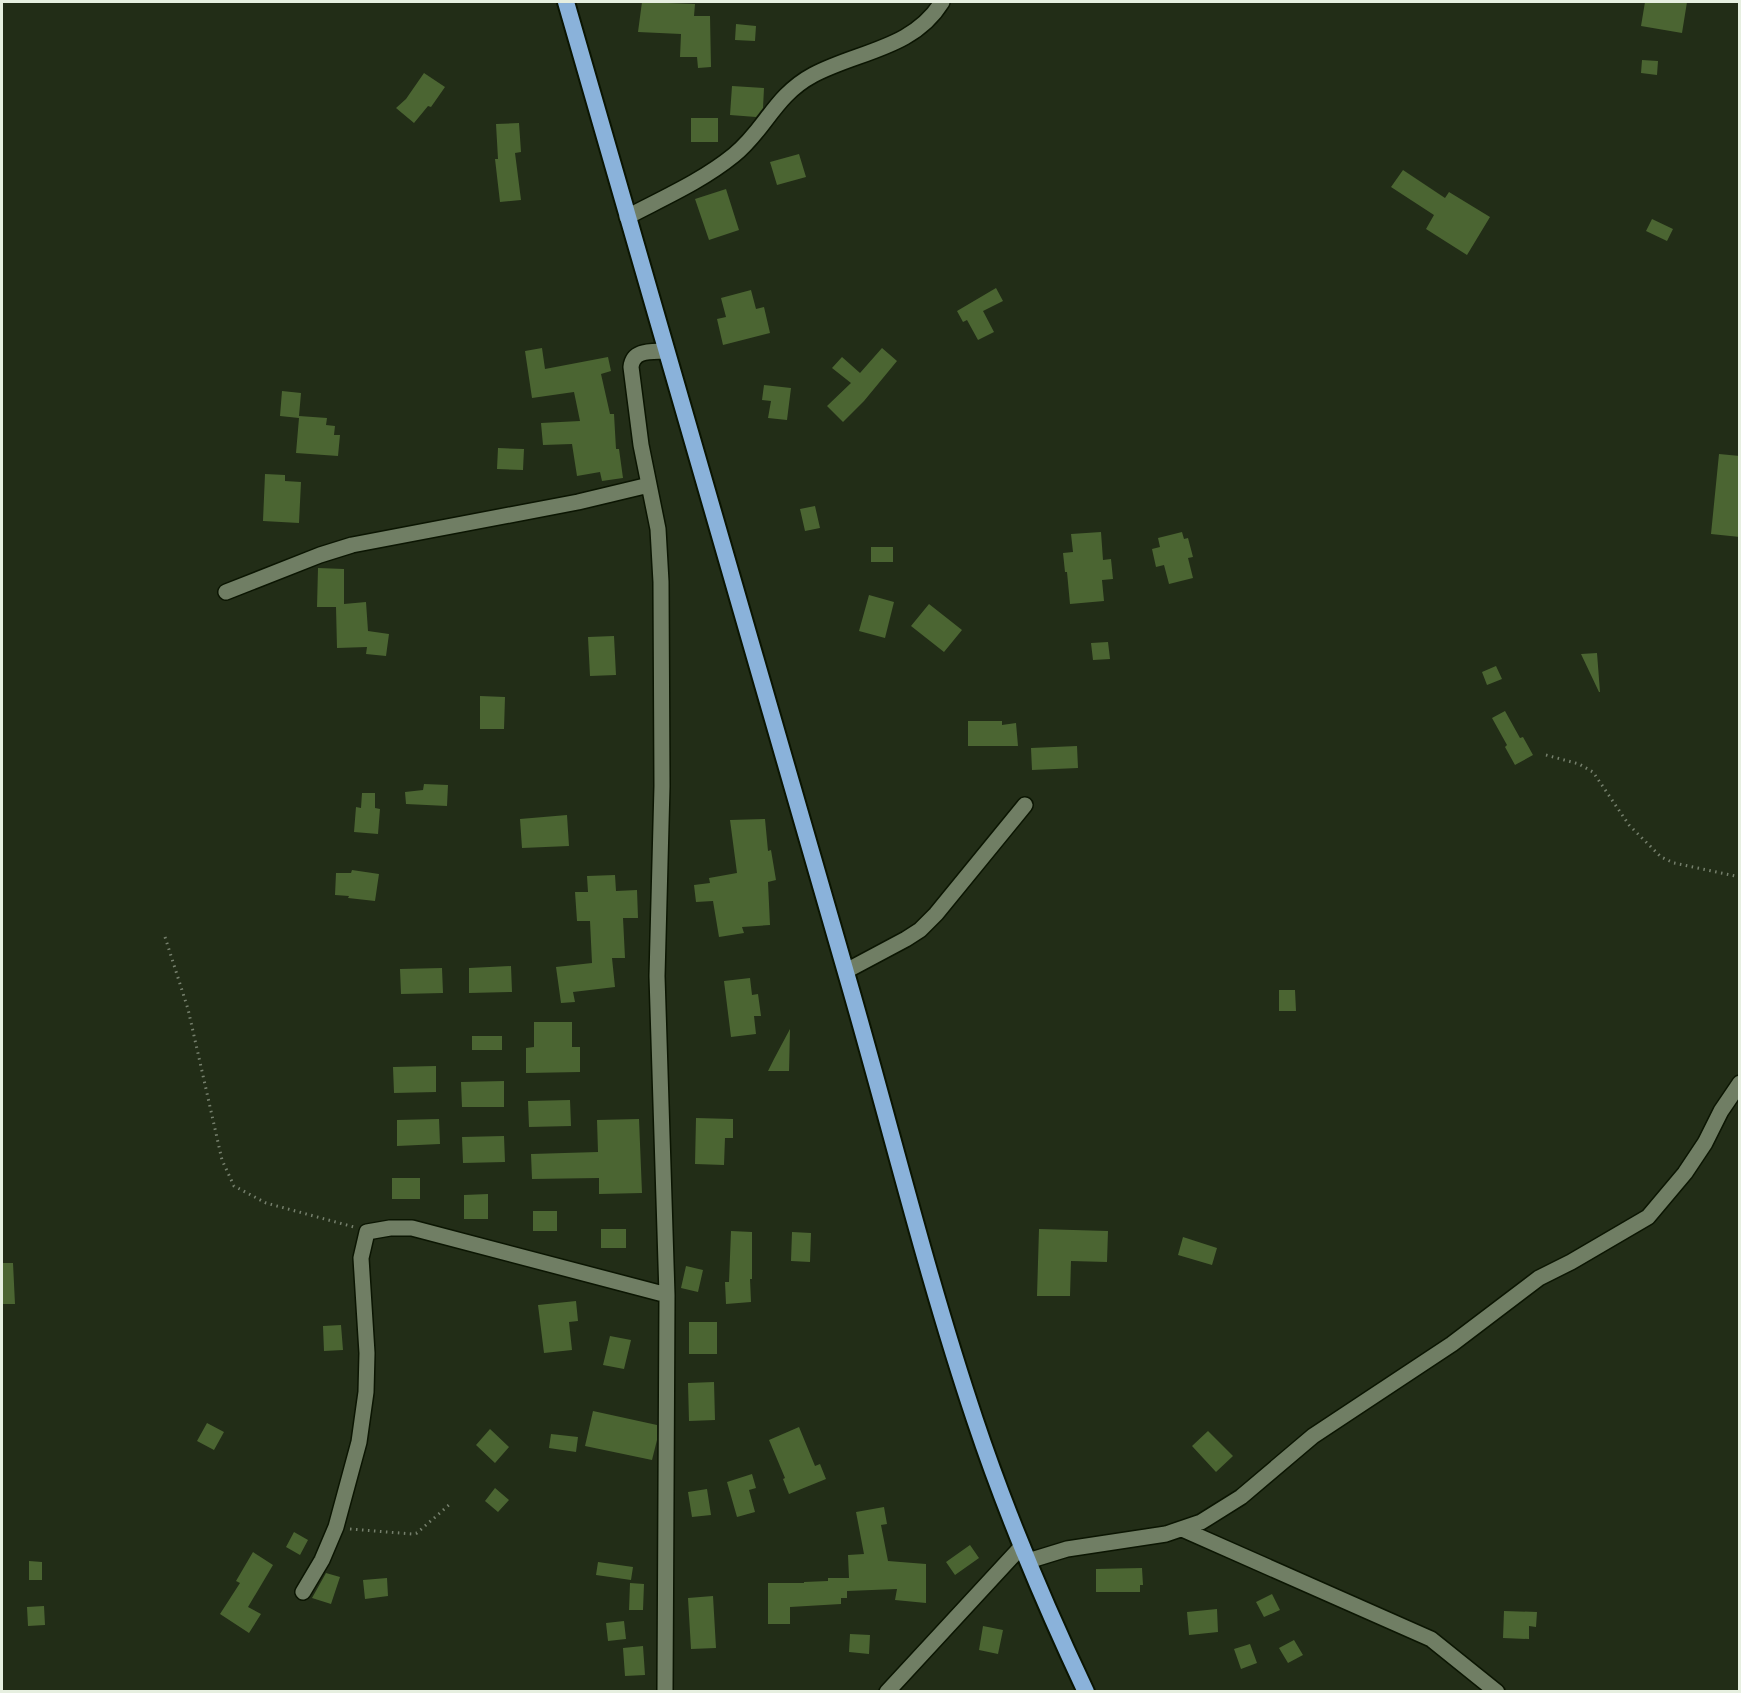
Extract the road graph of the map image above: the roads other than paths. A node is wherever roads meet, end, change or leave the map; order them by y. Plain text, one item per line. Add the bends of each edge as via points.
1 (567, 2) edge
2 (942, 2) edge
3 (627, 217) junction
4 (666, 351) junction
5 (649, 485) junction
6 (226, 592) dead end
7 (1025, 805) dead end
8 (846, 971) junction
9 (1740, 1083) edge
10 (667, 1295) junction
11 (1182, 1529) junction
12 (1025, 1554) junction
13 (303, 1592) dead end
14 (665, 1692) edge
15 (887, 1692) edge
16 (1086, 1692) edge
17 (1497, 1692) edge

1 - 3 highway
2 - 3 street via 924,24 906,37 794,87 735,155
3 - 4 highway
4 - 5 street via 638,354 631,364
4 - 8 highway
5 - 6 street via 352,545
5 - 10 street via 658,529 661,582 662,786 657,976
7 - 8 street via 920,930
8 - 12 highway via 932,1283 975,1420
9 - 11 street via 1700,1150 1648,1217 1539,1278 1452,1344 1313,1436 1241,1497
10 - 13 street via 412,1228 367,1232 361,1258 366,1392 359,1442 336,1527
10 - 14 street
11 - 12 street
11 - 17 street via 1431,1639
12 - 15 street
12 - 16 highway

